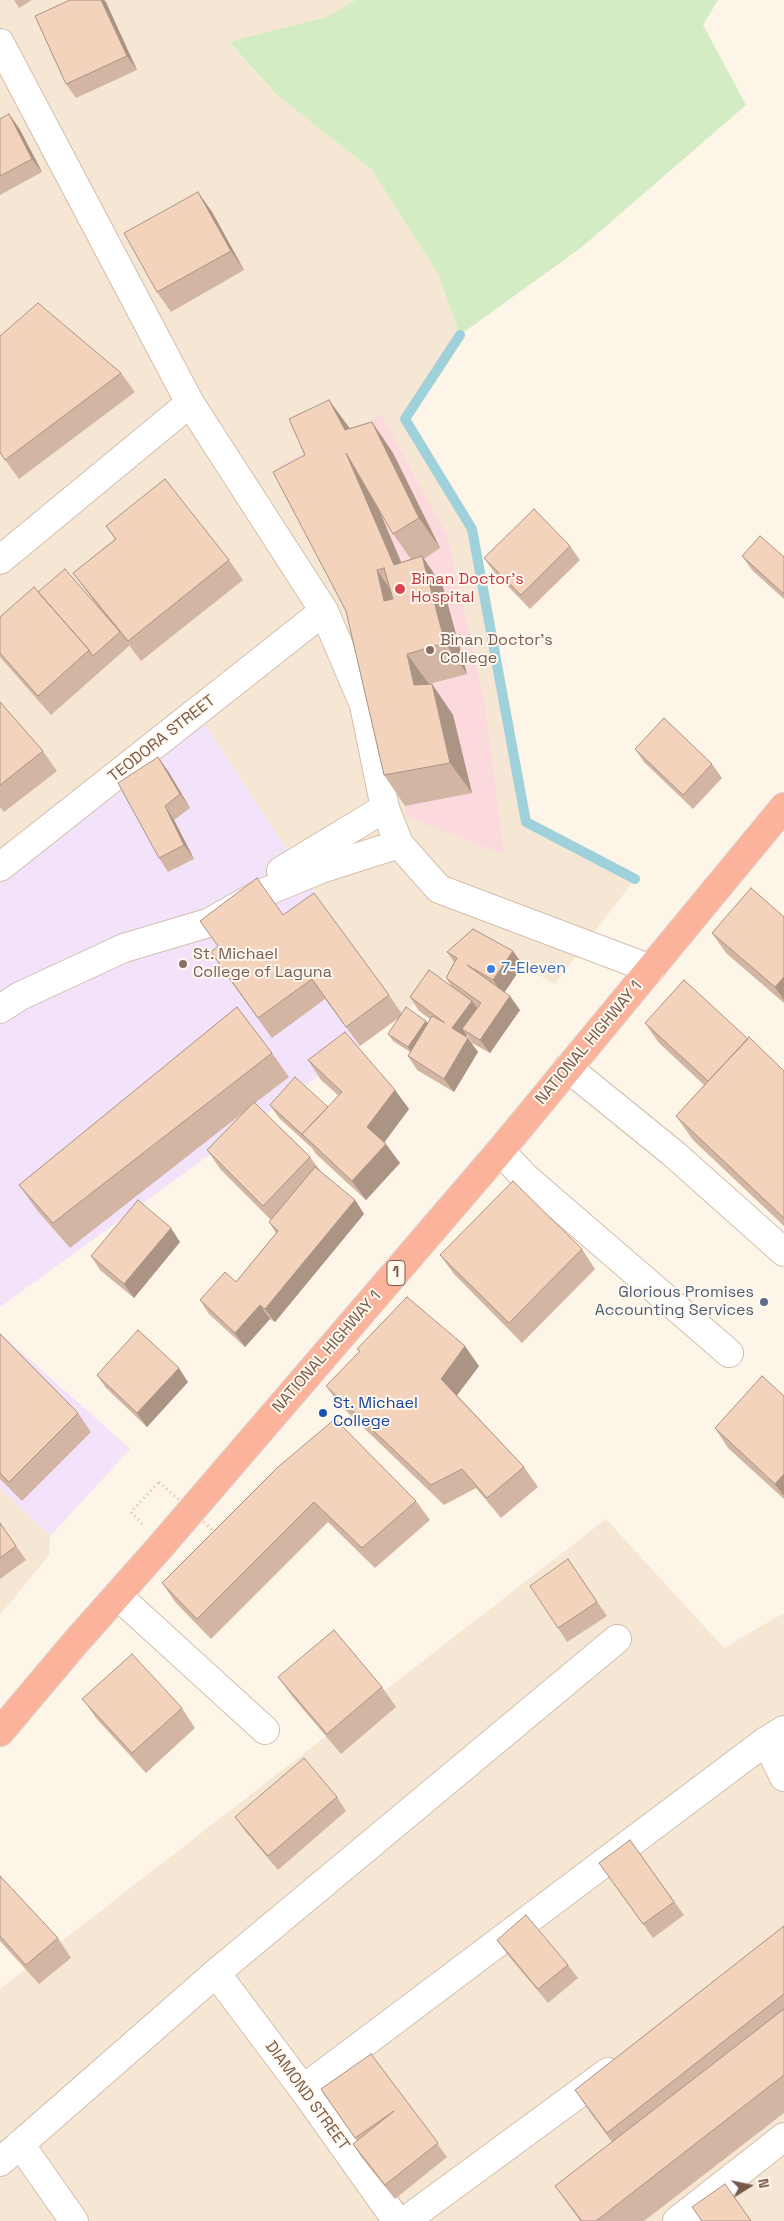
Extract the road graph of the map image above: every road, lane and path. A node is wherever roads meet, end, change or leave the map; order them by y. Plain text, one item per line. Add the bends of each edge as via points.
1 (0, 43) edge
2 (190, 403) junction
3 (2, 554) edge
4 (324, 611) junction
5 (784, 806) edge
6 (385, 808) junction
7 (399, 844) junction
8 (0, 866) edge
9 (278, 873) dead end
10 (651, 969) junction
11 (0, 1009) edge
12 (568, 1068) junction
13 (500, 1151) junction
14 (784, 1252) edge
15 (729, 1353) dead end
16 (131, 1512) dead end
17 (216, 1534) edge
18 (118, 1596) junction
19 (617, 1639) dead end
20 (265, 1730) dead end
21 (0, 1732) edge
22 (775, 1735) edge
23 (784, 1777) edge
24 (216, 1973) junction
25 (626, 2058) edge
26 (303, 2089) junction
27 (784, 2136) edge
28 (5, 2156) edge
29 (74, 2221) edge
30 (397, 2221) edge
31 (405, 2221) edge
32 (677, 2221) edge

1 - 2 street
2 - 3 street
2 - 4 street
4 - 6 street via 364,705
4 - 8 street, TEODORA STREET
5 - 10 highway, NATIONAL HIGHWAY 1 / 1
6 - 7 street
6 - 9 street
7 - 10 street via 439,889
7 - 11 street via 321,869 258,895 208,923 124,948 20,996
10 - 12 highway, NATIONAL HIGHWAY 1 / 1
12 - 13 highway, NATIONAL HIGHWAY 1 / 1
12 - 14 street via 674,1154
13 - 15 street via 525,1177
13 - 18 highway, NATIONAL HIGHWAY 1 / 1
16 - 17 path, bridge via 159,1482
18 - 20 street
18 - 21 highway, NATIONAL HIGHWAY 1 / 1
19 - 24 street
22 - 23 street
22 - 26 street
24 - 26 street, DIAMOND STREET
24 - 28 street
25 - 31 street
26 - 30 street, DIAMOND STREET
27 - 32 street
28 - 29 street

